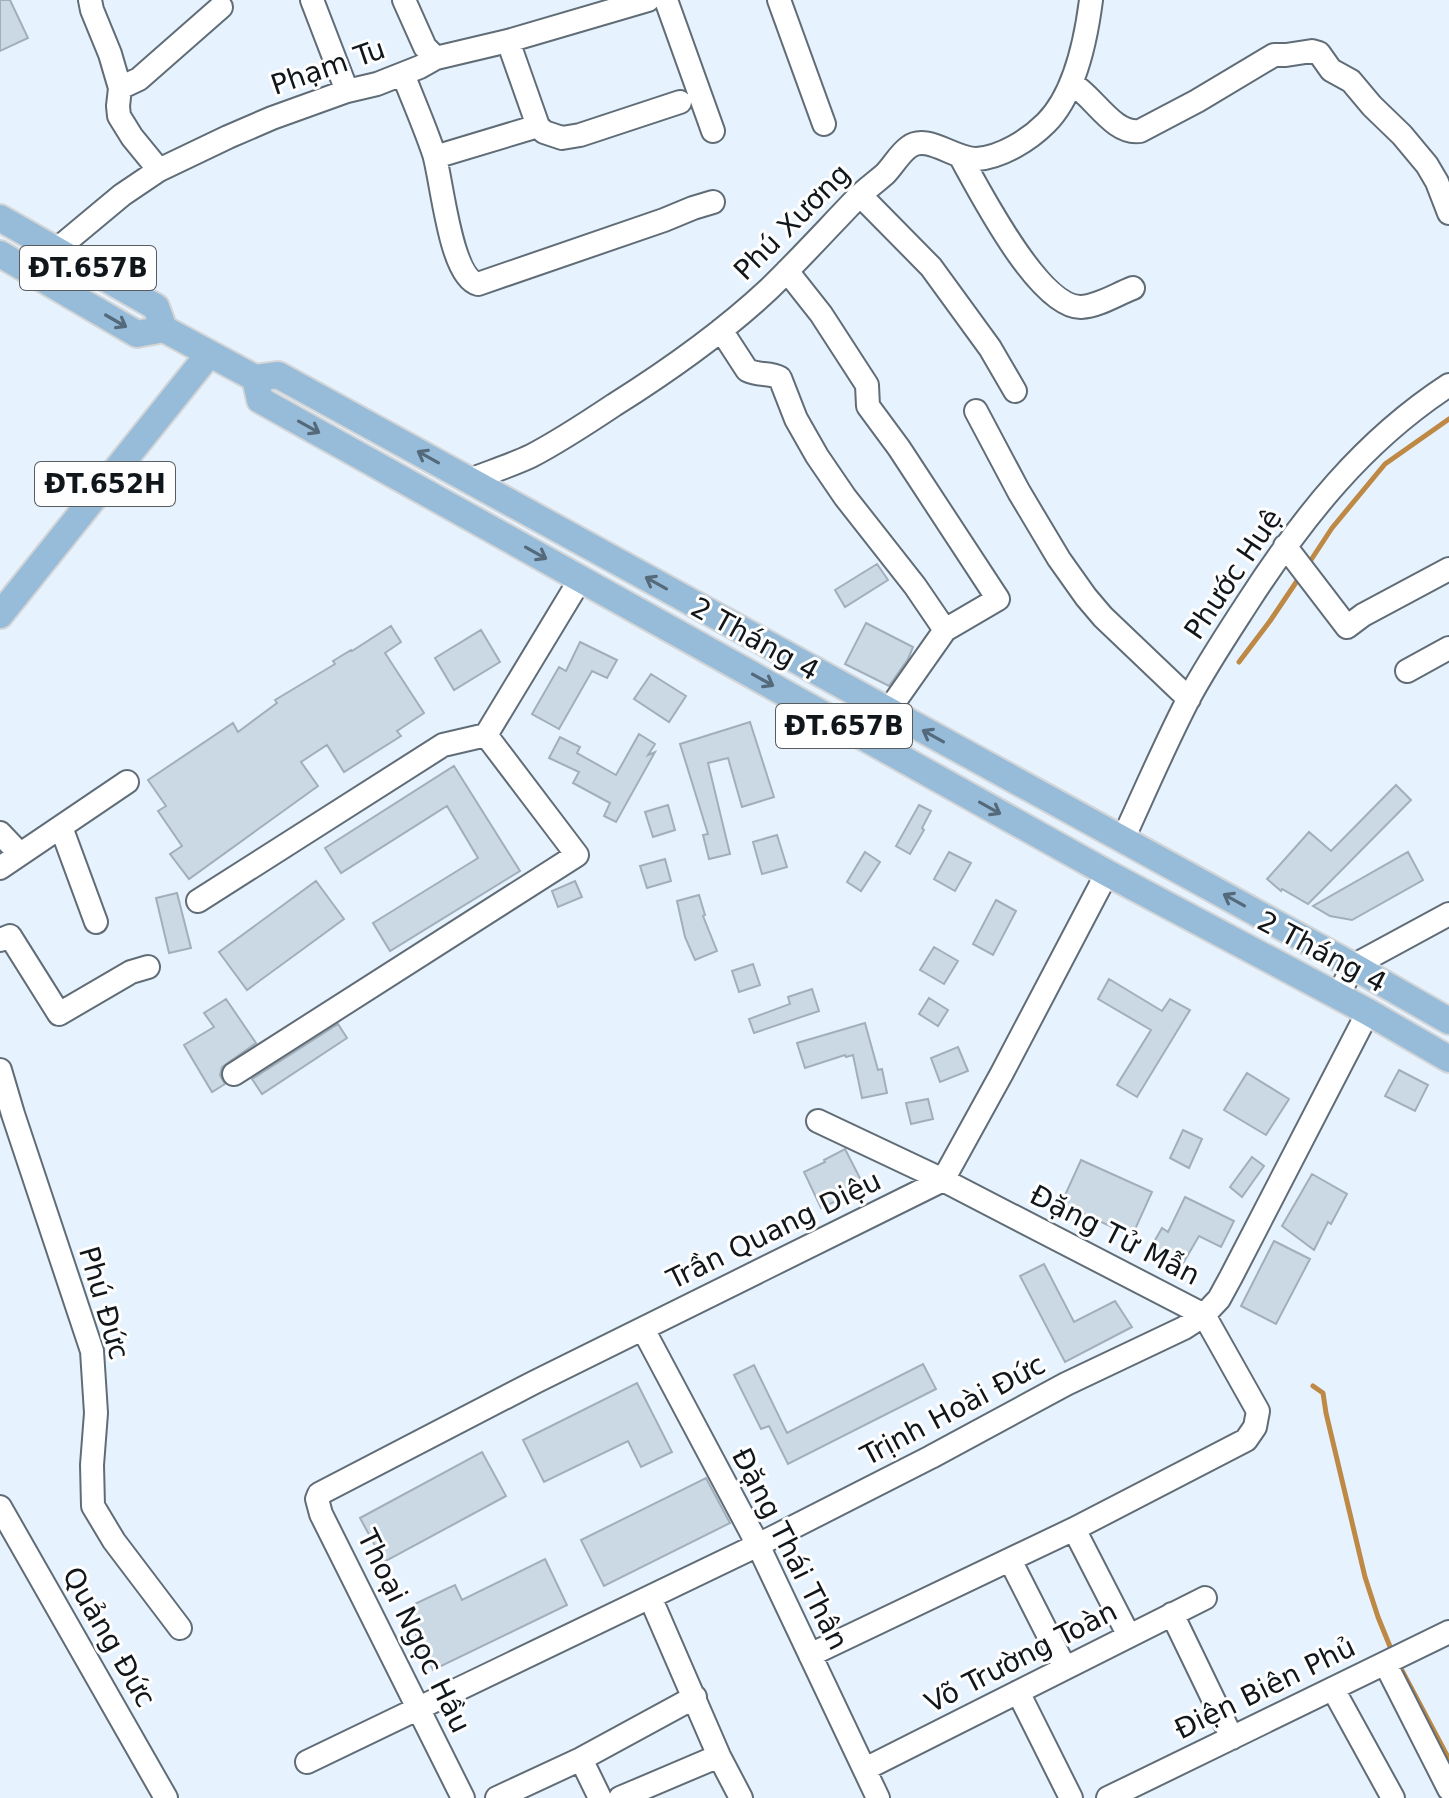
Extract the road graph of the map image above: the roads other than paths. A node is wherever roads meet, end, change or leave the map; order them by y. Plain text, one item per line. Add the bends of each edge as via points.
1 (90, 0) edge
2 (312, 0) edge
3 (404, 0) edge
4 (648, 0) edge
5 (666, 0) edge
6 (779, 0) edge
7 (1091, 0) edge
8 (221, 7) dead end
9 (508, 41) junction
10 (436, 58) junction
11 (403, 74) junction
12 (1071, 83) junction
13 (120, 88) junction
14 (347, 91) junction
15 (680, 102) dead end
16 (824, 124) dead end
17 (538, 126) junction
18 (713, 131) dead end
19 (960, 156) junction
20 (435, 157) junction
21 (159, 170) junction
22 (860, 195) junction
23 (713, 202) dead end
24 (1449, 213) edge
25 (0, 218) edge
26 (56, 250) junction
27 (0, 254) edge
28 (787, 271) junction
29 (1133, 288) dead end
30 (164, 329) junction
31 (721, 330) junction
32 (209, 354) junction
33 (255, 378) junction
34 (1449, 385) edge
35 (1015, 391) dead end
36 (976, 411) dead end
37 (470, 480) junction
38 (1285, 546) junction
39 (1449, 569) edge
40 (581, 578) junction
41 (0, 615) edge
42 (945, 630) junction
43 (1449, 648) edge
44 (1407, 671) dead end
45 (1189, 699) junction
46 (888, 711) junction
47 (486, 735) junction
48 (127, 782) dead end
49 (61, 827) junction
50 (0, 833) edge
51 (1123, 839) junction
52 (20, 854) junction
53 (0, 868) edge
54 (1107, 873) junction
55 (198, 901) dead end
56 (1449, 914) edge
57 (96, 922) dead end
58 (0, 940) edge
59 (1353, 966) junction
60 (148, 967) dead end
61 (1338, 996) junction
62 (1368, 1012) junction
63 (1449, 1021) edge
64 (1449, 1059) edge
65 (0, 1070) edge
66 (234, 1074) dead end
67 (818, 1121) dead end
68 (943, 1180) junction
69 (1204, 1315) junction
70 (643, 1329) junction
71 (322, 1491) joint
72 (0, 1507) edge
73 (1074, 1529) junction
74 (758, 1545) junction
75 (1010, 1560) junction
76 (650, 1597) junction
77 (1205, 1598) dead end
78 (1172, 1614) junction
79 (180, 1628) dead end
80 (1449, 1632) edge
81 (1129, 1636) junction
82 (810, 1655) junction
83 (1395, 1658) junction
84 (1065, 1668) junction
85 (1333, 1689) junction
86 (1018, 1692) junction
87 (695, 1697) junction
88 (420, 1709) junction
89 (1232, 1738) junction
90 (719, 1756) junction
91 (581, 1759) junction
92 (307, 1762) dead end
93 (865, 1769) junction
94 (1449, 1789) edge
95 (166, 1798) edge
96 (463, 1798) edge
97 (497, 1798) edge
98 (600, 1798) edge
99 (620, 1798) edge
100 (741, 1798) edge
101 (878, 1798) edge
102 (1071, 1798) edge
103 (1108, 1798) edge
104 (1393, 1798) edge

1 - 13 street
2 - 14 street
3 - 10 street via 425,47
4 - 9 street, Phạm Tu
5 - 18 street
6 - 16 street
7 - 12 street, Phú Xương
8 - 13 street via 139,79
9 - 10 street, Phạm Tu
9 - 17 street
10 - 11 street, Phạm Tu
11 - 14 street, Phạm Tu
11 - 20 street
12 - 19 street, Phú Xương via 1036,133 997,153 977,159
12 - 24 street via 1120,128 1140,131 1273,55 1319,53 1418,153
13 - 21 street via 119,116
14 - 21 street, Phạm Tu via 272,118
15 - 17 street via 580,135 562,138
17 - 20 street
19 - 22 street, Phú Xương via 917,142
19 - 29 street via 1021,257 1066,305 1082,307
20 - 23 street via 457,255 466,276 478,284
21 - 26 street, Phạm Tu
22 - 28 street, Phú Xương
22 - 35 street via 931,267
25 - 26 main road, 2 Tháng 4 / ĐT.657B
26 - 30 main road, 2 Tháng 4 / ĐT.657B via 156,307
27 -> 30 main road, 2 Tháng 4 / ĐT.657B via 137,334
28 - 31 street, Phú Xương
28 - 42 street via 867,385 868,406 998,599
30 - 32 main road, 2 Tháng 4 / ĐT.657B
31 - 37 street, Phú Xương via 577,429 530,456
31 - 42 street via 747,370 780,378 817,456
32 - 33 main road, 2 Tháng 4 / ĐT.657B
32 - 41 main road, ĐT.652H
37 -> 33 main road, 2 Tháng 4 / ĐT.657B via 278,375
33 -> 40 main road, 2 Tháng 4 / ĐT.657B via 260,400
34 - 38 street, Phước Huệ via 1395,424 1347,469
36 - 45 street via 1031,513 1086,597
46 -> 37 main road, 2 Tháng 4 / ĐT.657B
38 - 39 street via 1347,627
38 - 45 street, Phước Huệ
40 - 47 street
40 -> 54 main road, 2 Tháng 4 / ĐT.657B
42 - 46 street
43 - 44 street
45 - 51 street, Phước Huệ
51 -> 46 main road, 2 Tháng 4 / ĐT.657B
47 - 55 street via 443,745
47 - 66 street via 577,855
48 - 49 street
49 - 52 street
49 - 57 street
50 - 52 street
59 -> 51 main road, 2 Tháng 4 / ĐT.657B
52 - 53 street
54 - 61 main road, 2 Tháng 4 / ĐT.657B
54 - 68 street
56 - 59 street
58 - 60 street via 10,936 59,1014
59 - 61 street
59 - 63 main road, 2 Tháng 4 / ĐT.657B
61 - 62 main road, 2 Tháng 4 / ĐT.657B
62 - 64 main road, 2 Tháng 4 / ĐT.657B
62 - 69 street, Trịnh Hoài Đức via 1231,1277
65 - 79 street, Phú Đức via 92,1351 93,1506
67 - 68 street, Đặng Tử Mẫn
68 - 69 street, Đặng Tử Mẫn
68 - 70 street, Trần Quang Diệu
69 - 73 street, Đặng Tử Mẫn via 1258,1411 1255,1427 1246,1440
69 - 74 street, Trịnh Hoài Đức
70 - 71 street, Trần Quang Diệu
70 - 74 street, Đặng Thái Thân
71 - 88 street, Thoại Ngọc Hầu via 317,1499 321,1514
72 - 95 street, Quảng Đức
73 - 75 street
73 - 81 street
74 - 76 street, Trịnh Hoài Đức
74 - 82 street, Đặng Thái Thân
75 - 82 street
75 - 84 street
76 - 87 street
76 - 88 street, Trịnh Hoài Đức
77 - 78 street, Võ Trường Toàn
78 - 81 street, Võ Trường Toàn
78 - 89 street
80 - 83 street, Điện Biên Phủ
81 - 84 street, Võ Trường Toàn
82 - 93 street, Đặng Thái Thân
83 - 85 street, Điện Biên Phủ
83 - 94 street
84 - 86 street, Võ Trường Toàn
85 - 89 street, Điện Biên Phủ
85 - 104 street
86 - 93 street, Võ Trường Toàn
86 - 102 street
87 - 90 street
87 - 91 street
88 - 92 street, Trịnh Hoài Đức
88 - 96 street, Thoại Ngọc Hầu
89 - 103 street, Điện Biên Phủ
90 - 99 street
90 - 100 street
91 - 97 street
91 - 98 street
93 - 101 street, Đặng Thái Thân

